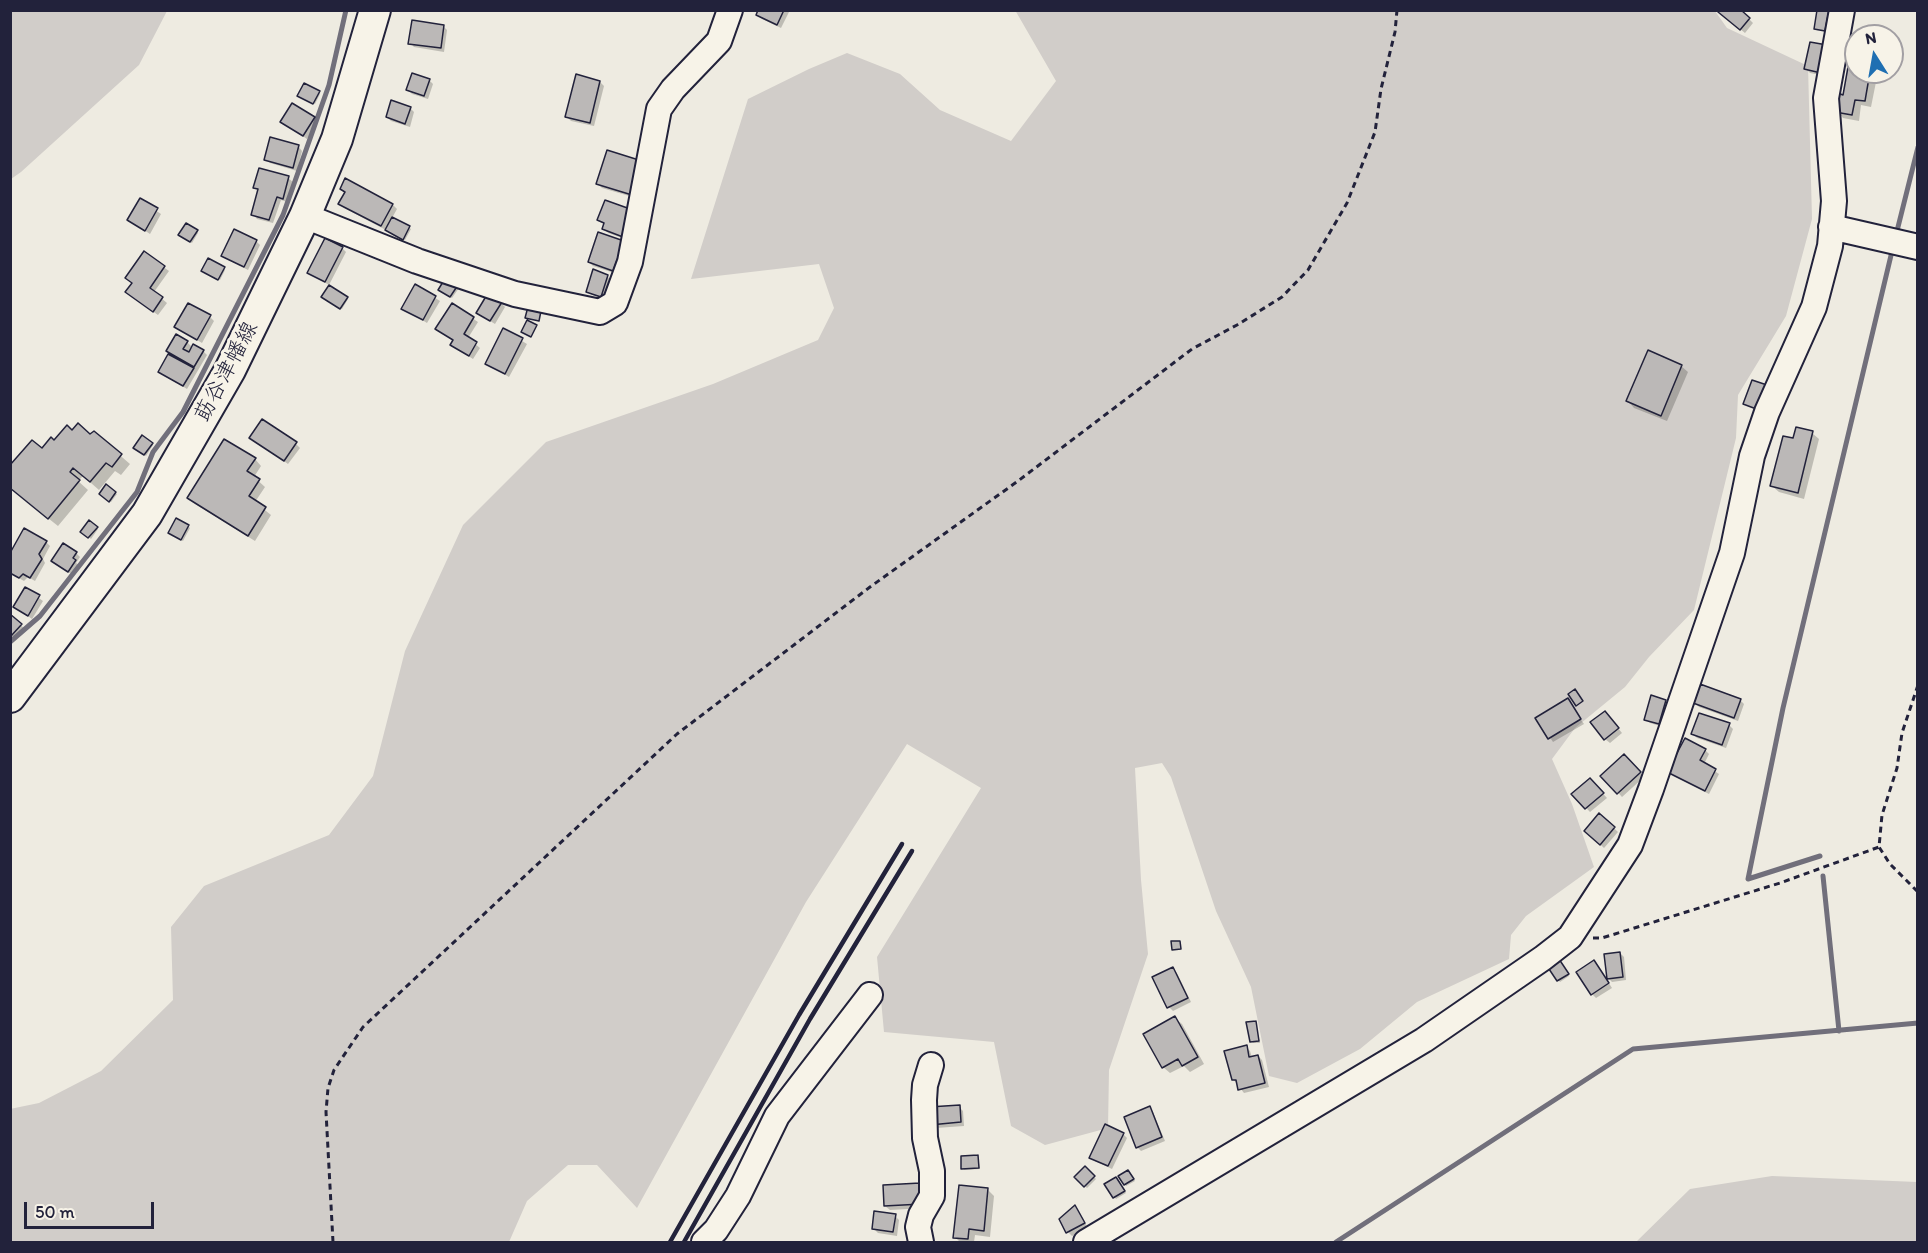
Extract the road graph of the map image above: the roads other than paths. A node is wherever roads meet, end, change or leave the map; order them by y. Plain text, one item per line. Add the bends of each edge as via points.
1 (375, 10) edge
2 (730, 10) edge
3 (1842, 10) edge
4 (305, 216) junction
5 (1831, 228) junction
6 (1913, 245) edge
7 (10, 697) edge
8 (870, 995) dead end
9 (931, 1065) dead end
10 (704, 1242) edge
11 (921, 1242) edge
12 (1086, 1242) edge

1 - 4 main road, 莇谷津幡線 via 337,139
2 - 4 street via 719,41 659,108 630,262 615,303 600,312 515,294 417,261
3 - 5 street via 1826,98 1834,201
4 - 7 main road, 莇谷津幡線 via 230,370 147,514
5 - 6 street
5 - 12 street via 1814,308 1767,412 1752,456 1732,553 1652,789 1630,845 1570,937 1424,1040
8 - 10 street via 777,1116 738,1196
9 - 11 street via 924,1108 932,1196 918,1227

